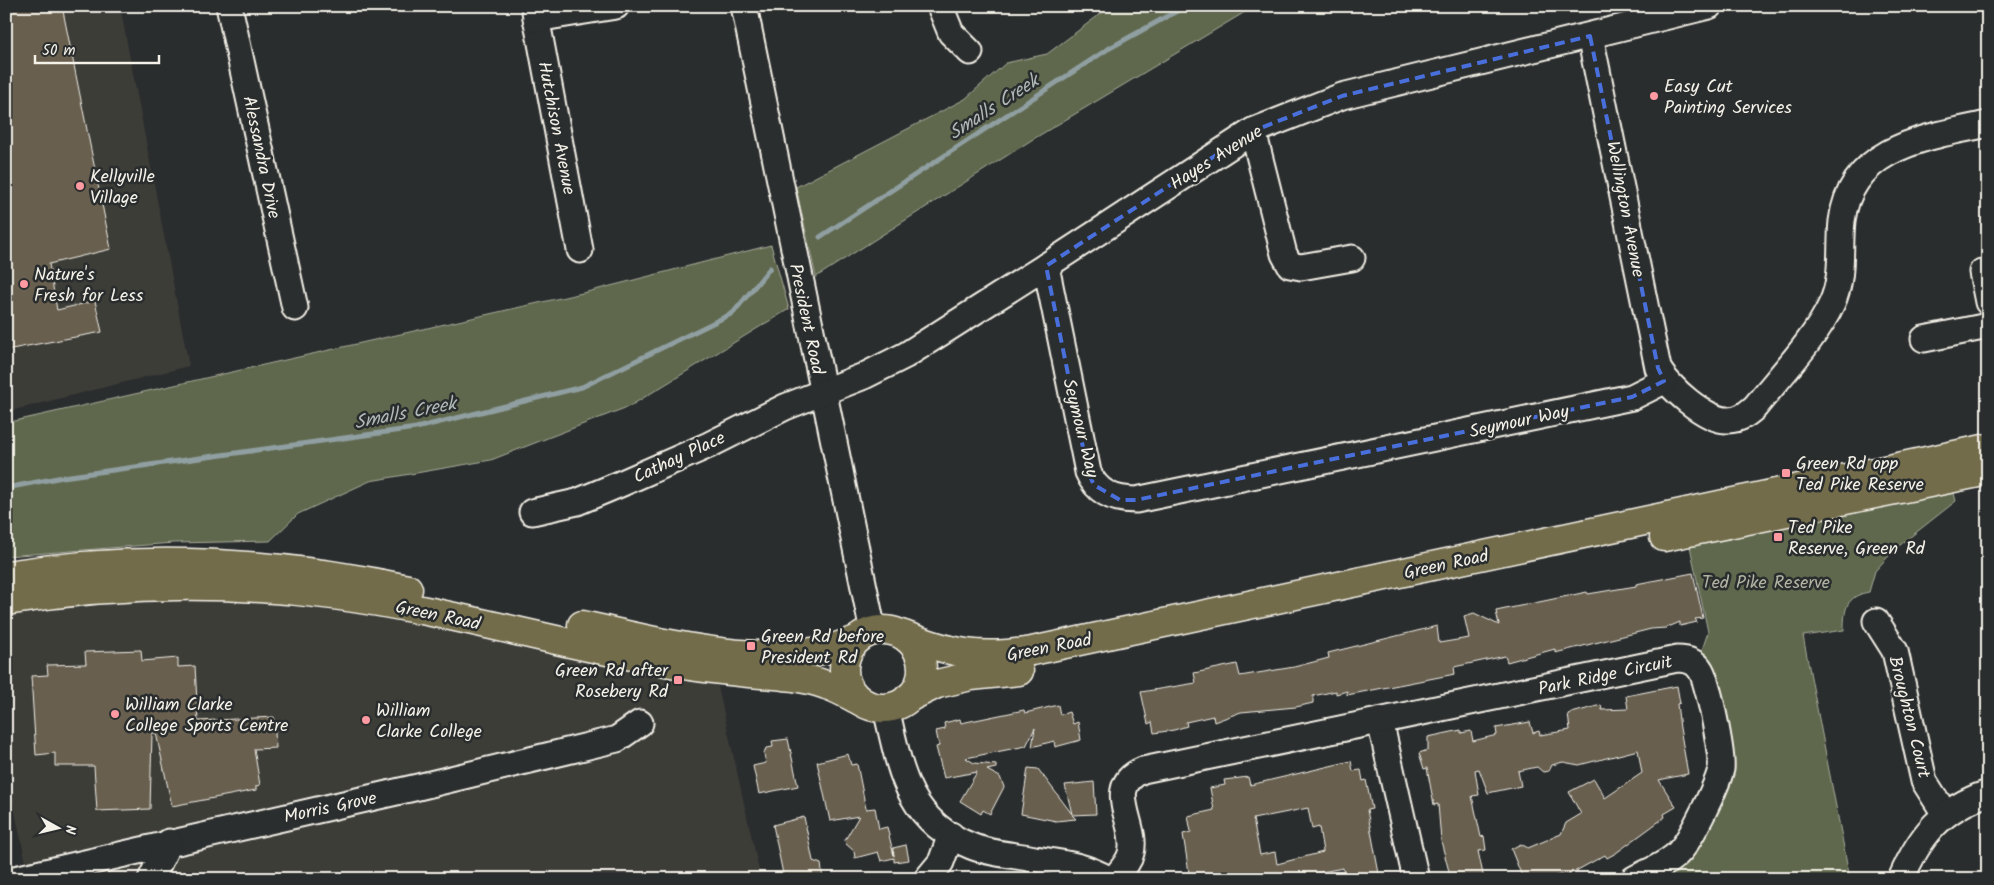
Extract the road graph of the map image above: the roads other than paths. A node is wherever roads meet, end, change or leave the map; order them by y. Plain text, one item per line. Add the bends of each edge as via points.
1 (229, 6) edge
2 (616, 6) edge
3 (744, 6) edge
4 (940, 6) edge
5 (1709, 6) edge
6 (535, 13) edge
7 (1590, 36) junction
8 (970, 52) dead end
9 (1988, 124) edge
10 (1253, 131) junction
11 (580, 250) dead end
12 (1352, 258) dead end
13 (1046, 266) junction
14 (1982, 272) dead end
15 (1988, 302) edge
16 (295, 308) dead end
17 (1988, 326) edge
18 (1924, 339) dead end
19 (1664, 381) junction
20 (822, 391) junction
21 (1988, 448) edge
22 (1988, 470) edge
23 (532, 512) dead end
24 (6, 575) edge
25 (6, 601) edge
26 (1876, 621) dead end
27 (904, 635) junction
28 (864, 636) junction
29 (885, 703) junction
30 (1380, 721) junction
31 (640, 723) dead end
32 (1988, 793) edge
33 (1945, 814) junction
34 (952, 835) junction
35 (169, 842) junction
36 (15, 879) edge
37 (151, 879) edge
38 (927, 879) edge
39 (1108, 879) edge
40 (1114, 879) edge
41 (1416, 879) edge
42 (1634, 879) edge
43 (1901, 879) edge

1 - 16 street, Alessandra Drive
2 - 6 street
3 - 20 street, President Road
4 - 8 street via 951,33
5 - 7 street, Hayes Avenue
6 - 11 street, Hutchison Avenue
7 - 10 street, Hayes Avenue via 1342,96
7 - 19 street, Wellington Avenue via 1658,368
9 - 19 street via 1919,139 1886,155 1861,176 1847,200 1842,222 1841,268 1832,304 1747,414 1726,420 1716,418
10 - 12 street via 1284,254 1290,265 1301,267
10 - 13 street, Hayes Avenue
13 - 19 street, Seymour Way via 1088,472 1094,485 1120,500 1136,500 1536,418 1632,396
13 - 20 street, Hayes Avenue via 906,355 864,376
14 - 15 street
17 - 18 street
20 - 23 street, Cathay Place via 586,499
20 - 28 street, President Road
21 - 27 main road, Green Road via 1032,651 999,656 969,655 937,648
22 - 29 main road, Green Road via 1038,668 971,676 937,684
24 - 28 main road, Green Road via 161,563 280,568 338,576 647,639 775,657 800,656 841,646
25 - 29 main road, Green Road via 162,586 221,586 334,595 653,660 800,678
26 - 33 street, Broughton Court via 1895,651 1924,781
27 - 28 main road via 887,630
27 - 29 main road via 921,659 922,672 917,687
28 - 29 main road via 847,653 844,670 847,684
29 - 34 street via 899,764 913,799 930,821
30 - 40 street, Park Ridge Circuit via 1134,774 1122,794 1132,853
30 - 41 street
30 - 42 street, Park Ridge Circuit via 1677,659 1697,665 1705,677 1720,751 1719,776 1681,851
31 - 35 street, Morris Grove via 616,739
32 - 33 street via 1972,798
33 - 43 street via 1926,832
34 - 38 street via 941,862
34 - 39 street via 972,846 1094,870
35 - 36 street, Morris Grove
35 - 37 street

